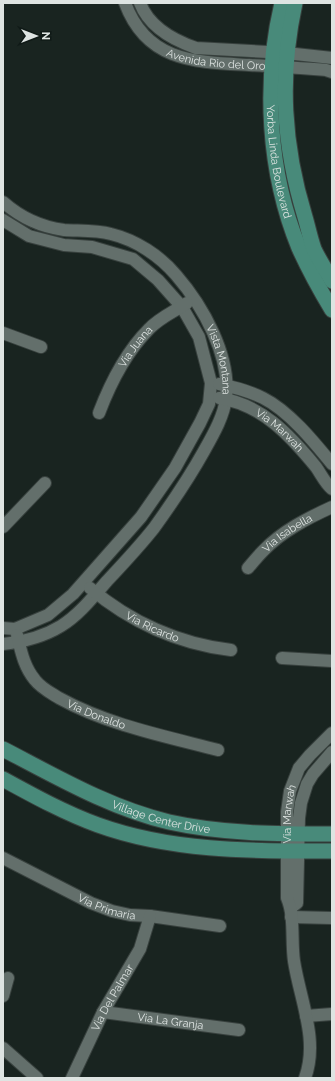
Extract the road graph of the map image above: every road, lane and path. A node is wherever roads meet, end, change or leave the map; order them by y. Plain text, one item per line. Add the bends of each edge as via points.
1 (125, 3) edge
2 (140, 3) edge
3 (282, 3) edge
4 (294, 3) edge
5 (332, 58) edge
6 (279, 60) junction
7 (332, 72) edge
8 (5, 212) edge
9 (332, 281) edge
10 (194, 299) junction
11 (182, 306) junction
12 (332, 310) edge
13 (3, 333) edge
14 (41, 347) dead end
15 (211, 383) junction
16 (226, 386) junction
17 (210, 397) junction
18 (226, 399) junction
19 (99, 413) dead end
20 (332, 464) edge
21 (45, 483) dead end
22 (332, 489) edge
23 (332, 506) edge
24 (3, 527) edge
25 (248, 568) dead end
26 (84, 583) junction
27 (96, 593) junction
28 (3, 628) edge
29 (16, 629) junction
30 (19, 642) junction
31 (3, 644) edge
32 (231, 650) dead end
33 (282, 658) dead end
34 (332, 661) edge
35 (332, 733) edge
36 (3, 749) edge
37 (218, 750) dead end
38 (332, 752) edge
39 (3, 779) edge
40 (293, 834) junction
41 (332, 834) edge
42 (292, 851) junction
43 (332, 851) edge
44 (3, 858) edge
45 (291, 913) junction
46 (150, 916) junction
47 (332, 918) edge
48 (220, 926) dead end
49 (8, 978) dead end
50 (3, 996) edge
51 (103, 1012) junction
52 (332, 1014) edge
53 (306, 1016) junction
54 (238, 1030) dead end
55 (3, 1048) edge
56 (37, 1078) edge
57 (72, 1078) edge
58 (305, 1078) edge

1 - 6 street, Avenida Rio del Oro via 129,16 145,36 162,50 184,59 206,63
2 - 6 street, Avenida Rio del Oro via 154,25 184,44
3 - 6 main road, Yorba Linda Boulevard via 277,25
4 - 6 main road, Yorba Linda Boulevard
5 - 6 street, Avenida Rio del Oro
6 - 7 street, Avenida Rio del Oro
6 - 9 main road, Yorba Linda Boulevard via 293,174 315,249
6 - 12 main road, Yorba Linda Boulevard via 271,100 272,133 278,173 286,209 299,248
8 - 10 street, Vista Montana via 50,227 110,234 138,244 168,266
8 - 11 street, Vista Montana via 29,236 64,246 92,247 133,259 158,280
10 - 11 street, Via Juana
10 - 16 street, Vista Montana via 206,317 222,355
11 - 15 street, Vista Montana via 199,337
11 - 19 street, Via Juana via 149,328 128,355 106,393
13 - 14 street
15 - 16 street, Via Marwah
15 - 17 street, Vista Montana
16 - 18 street, Vista Montana
16 - 20 street, Via Marwah via 241,389 274,405
17 - 18 street, Via Marwah
17 - 26 street, Vista Montana via 200,423 175,468 141,517
18 - 22 street, Via Marwah via 253,409 279,426
18 - 27 street, Vista Montana via 212,437 176,497 139,546
21 - 24 street
23 - 25 street, Via Isabella via 287,532 263,550
26 - 27 street, Via Ricardo
26 - 29 street, Vista Montana via 48,615
27 - 30 street, Vista Montana via 75,616 60,627
27 - 32 street, Via Ricardo via 134,620 155,629 214,648
28 - 29 street, Vista Montana
29 - 30 street, Via Donaldo
30 - 31 street, Vista Montana
30 - 37 street, Via Donaldo via 26,668 36,681 69,703 127,726
33 - 34 street
35 - 40 street, Via Marwah via 299,768 294,779 288,803
36 - 40 main road, Village Center Drive via 100,799 168,822 230,832
38 - 40 street, Via Marwah via 320,764 307,784
39 - 42 main road, Village Center Drive via 72,815 119,832 190,847
40 - 41 main road, Village Center Drive
40 - 42 street, Via Marwah
42 - 43 main road, Village Center Drive
42 - 45 street, Via Marwah via 287,898
44 - 46 street, Via Primaria via 91,903 124,914
45 - 47 street
45 - 53 street, Via Marwah via 294,960
46 - 48 street, Via Primaria
46 - 51 street, Via Del Palmar via 140,949
49 - 50 street
51 - 54 street, Via La Granja
51 - 57 street, Via Del Palmar
52 - 53 street
53 - 58 street, Via Marwah via 310,1058
55 - 56 street

